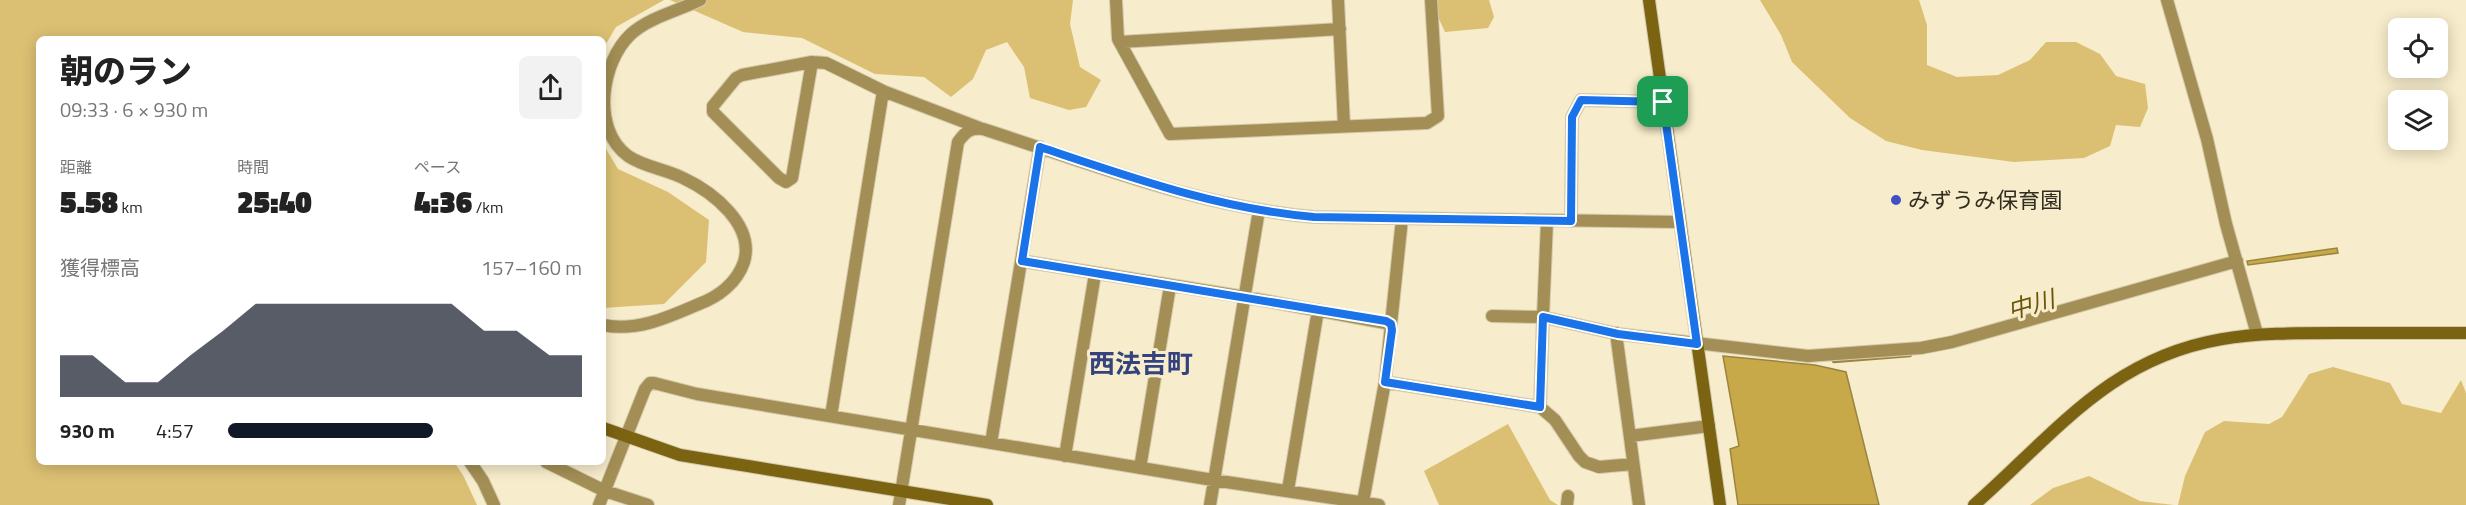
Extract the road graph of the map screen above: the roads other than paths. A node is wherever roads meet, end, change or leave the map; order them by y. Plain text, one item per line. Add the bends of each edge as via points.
1 (700, 0) edge
2 (1116, 0) edge
3 (1338, 0) edge
4 (1431, 0) edge
5 (1649, 0) edge
6 (2167, 0) edge
7 (1340, 29) junction
8 (1120, 42) junction
9 (812, 62) junction
10 (606, 90) edge
11 (883, 91) junction
12 (1663, 102) junction
13 (606, 109) edge
14 (1344, 126) junction
15 (983, 129) junction
16 (1040, 147) junction
17 (1259, 210) junction
18 (1402, 219) junction
19 (1546, 221) junction
20 (1571, 221) junction
21 (1680, 222) junction
22 (1022, 261) junction
23 (2238, 264) junction
24 (1095, 273) junction
25 (1170, 286) junction
26 (1245, 297) junction
27 (1318, 310) junction
28 (1492, 316) dead end
29 (1543, 317) junction
30 (1391, 324) junction
31 (606, 326) edge
32 (1616, 333) junction
33 (2466, 333) edge
34 (2257, 334) junction
35 (1697, 344) junction
36 (1385, 382) junction
37 (1540, 407) junction
38 (831, 416) junction
39 (1709, 426) junction
40 (606, 429) edge
41 (911, 430) junction
42 (1630, 436) junction
43 (626, 437) junction
44 (991, 443) junction
45 (1065, 456) junction
46 (1633, 464) junction
47 (472, 465) edge
48 (552, 465) edge
49 (1140, 468) junction
50 (1213, 480) junction
51 (901, 490) junction
52 (1288, 490) junction
53 (605, 491) junction
54 (1362, 502) junction
55 (494, 505) edge
56 (599, 505) edge
57 (648, 505) edge
58 (899, 505) edge
59 (987, 505) edge
60 (1210, 505) edge
61 (1378, 505) edge
62 (1639, 505) edge
63 (1720, 505) edge
64 (1974, 505) edge

1 - 10 street via 641,26 622,44 608,74
2 - 8 street
3 - 7 street
4 - 14 street via 1438,116 1427,123
5 - 12 street
6 - 23 street
7 - 8 street
7 - 14 street
8 - 14 street via 1170,134
9 - 9 street via 742,75 714,106 715,115 786,182 792,178
9 - 11 street via 826,63
11 - 15 street
11 - 38 street
12 - 20 street via 1581,100 1572,117
12 - 21 street
13 - 31 street via 608,130 617,147 629,157 683,178 723,205 743,234 746,254 736,279 708,301 647,324
15 - 16 street
15 - 41 street via 972,128 958,142
16 - 17 street via 1170,190
16 - 22 street
17 - 18 street via 1314,217
17 - 26 street
18 - 19 street
18 - 30 street
19 - 20 street
19 - 29 street
20 - 21 street
21 - 35 street
22 - 24 street
22 - 44 street
23 - 34 street
23 - 35 street via 1921,348 1808,356
24 - 25 street
24 - 45 street
25 - 26 street
25 - 49 street
26 - 27 street
26 - 50 street
27 - 30 street
27 - 52 street
28 - 29 street
29 - 32 street
29 - 37 street
30 - 36 street
32 - 35 street
32 - 42 street
33 - 34 street
34 - 64 street via 2190,345 2132,371 2094,396
35 - 39 street
36 - 37 street
36 - 54 street
37 - 46 street via 1555,420 1585,462 1599,467
38 - 41 street
38 - 43 street via 697,394 651,382
39 - 42 street
39 - 63 street
40 - 43 street
41 - 44 street
41 - 51 street
42 - 46 street
43 - 51 street via 680,455
43 - 53 street
44 - 45 street
45 - 49 street
46 - 62 street
47 - 55 street
48 - 53 street
49 - 50 street
50 - 52 street
50 - 60 street
51 - 58 street
51 - 59 street
52 - 54 street
53 - 56 street
53 - 57 street
54 - 61 street

